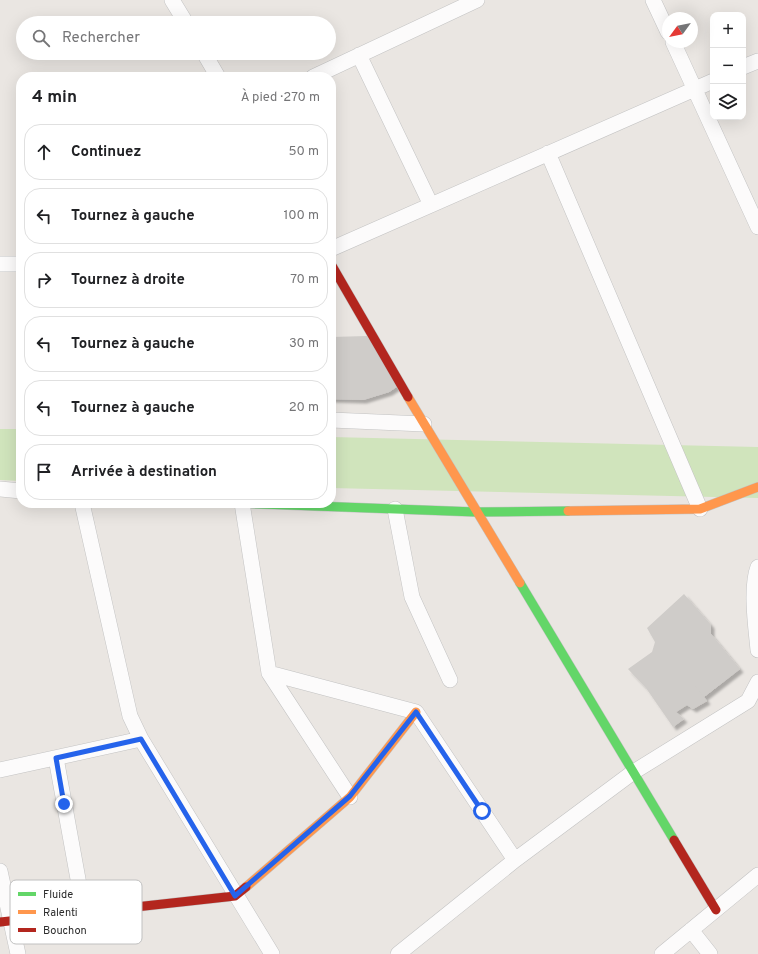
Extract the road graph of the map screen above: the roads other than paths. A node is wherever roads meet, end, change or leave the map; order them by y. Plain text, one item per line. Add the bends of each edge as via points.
1 (172, 0) edge
2 (477, 0) edge
3 (654, 0) edge
4 (182, 16) edge
5 (662, 18) edge
6 (676, 48) edge
7 (359, 56) junction
8 (208, 60) edge
9 (758, 60) edge
10 (746, 66) edge
11 (215, 72) edge
12 (324, 72) edge
13 (710, 81) edge
14 (694, 89) junction
15 (548, 153) junction
16 (431, 205) junction
17 (758, 228) edge
18 (336, 247) edge
19 (0, 264) edge
20 (16, 264) edge
21 (336, 273) edge
22 (336, 420) edge
23 (424, 424) junction
24 (758, 487) edge
25 (0, 489) edge
26 (16, 491) edge
27 (336, 507) edge
28 (83, 508) edge
29 (243, 508) edge
30 (395, 509) junction
31 (700, 509) junction
32 (476, 512) junction
33 (758, 567) edge
34 (757, 619) edge
35 (758, 650) edge
36 (269, 673) junction
37 (450, 680) dead end
38 (758, 682) edge
39 (416, 712) junction
40 (141, 739) junction
41 (56, 758) junction
42 (0, 770) edge
43 (632, 772) junction
44 (350, 796) junction
45 (515, 860) junction
46 (0, 871) edge
47 (758, 875) edge
48 (78, 880) edge
49 (235, 896) junction
50 (142, 906) edge
51 (716, 910) junction
52 (5, 921) edge
53 (691, 930) junction
54 (10, 934) edge
55 (14, 944) edge
56 (18, 954) edge
57 (272, 954) edge
58 (398, 954) edge
59 (662, 954) edge
60 (710, 954) edge

1 - 4 street
2 - 7 street
3 - 5 street
6 - 14 street
7 - 12 street
7 - 16 street
8 - 11 street
9 - 10 street
13 - 14 street
14 - 15 street
14 - 17 street
15 - 16 street
15 - 31 street
16 - 18 street
19 - 20 street
21 - 23 street
22 - 23 street
23 - 32 street
24 - 31 street
25 - 26 street
27 - 30 street
28 - 40 street via 122,688 130,716
29 - 36 street
30 - 32 street
30 - 37 street via 412,597
31 - 32 street
32 - 43 street
33 - 34 street via 755,574
34 - 35 street
36 - 39 street
36 - 44 street
38 - 43 street via 748,701
39 - 44 street
39 - 45 street
40 - 41 street
40 - 49 street
41 - 42 street
41 - 48 street
43 - 45 street
43 - 51 street
44 - 49 street
45 - 58 street
46 - 52 street
47 - 51 street
49 - 50 street
49 - 57 street
51 - 53 street
52 - 54 street
53 - 59 street
53 - 60 street
55 - 56 street

